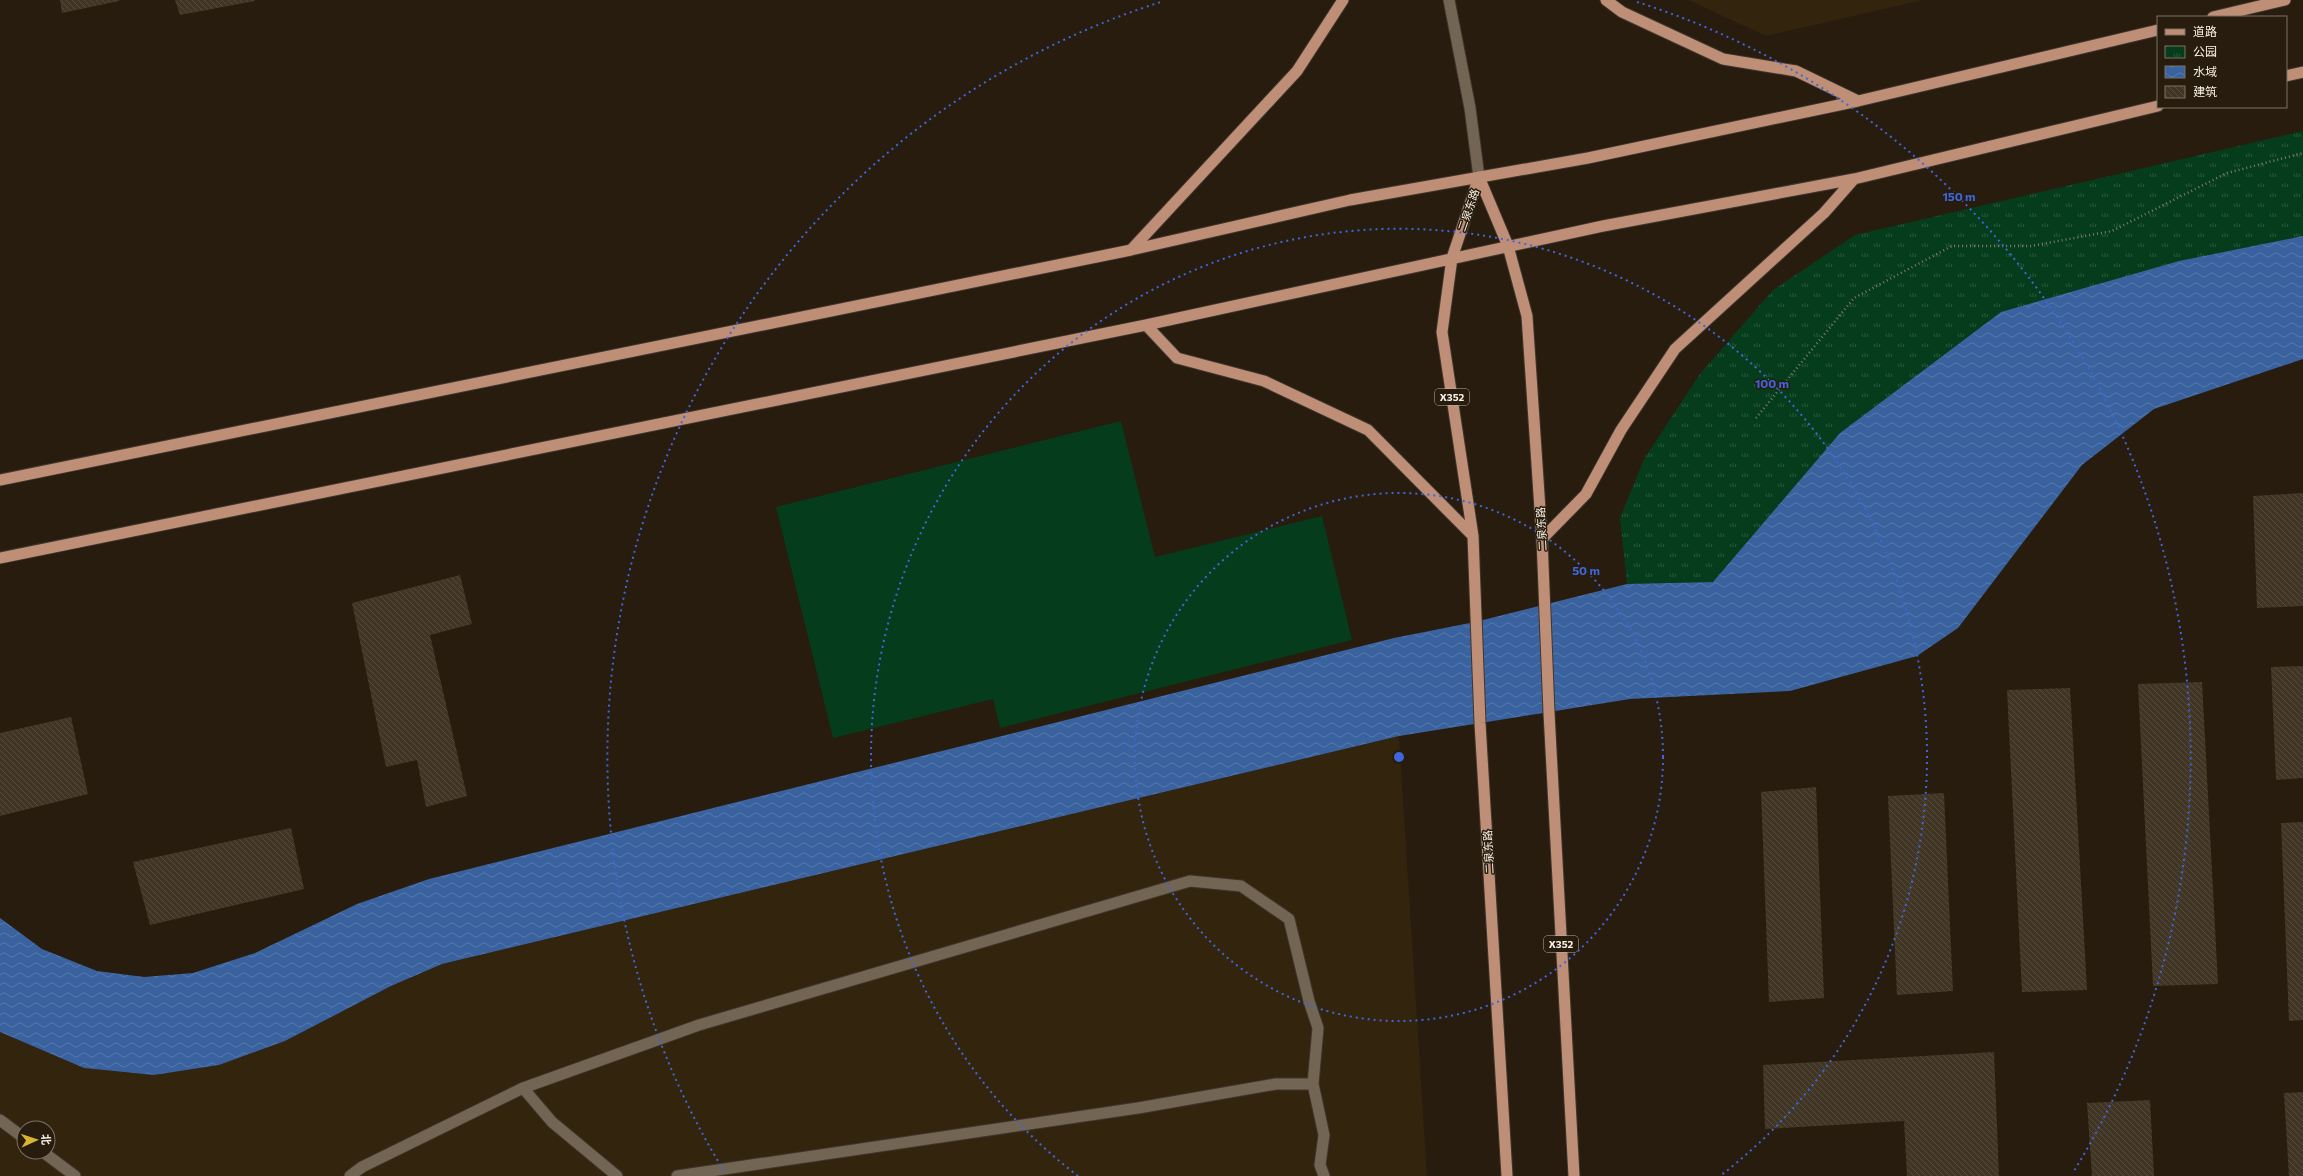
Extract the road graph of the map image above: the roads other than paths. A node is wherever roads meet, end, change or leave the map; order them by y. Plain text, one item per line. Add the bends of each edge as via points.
1 (1343, 0) edge
2 (1449, 0) edge
3 (1606, 0) edge
4 (2285, 0) edge
5 (2217, 16) edge
6 (2157, 30) edge
7 (2303, 72) edge
8 (2287, 76) edge
9 (1858, 101) junction
10 (2157, 106) edge
11 (1479, 177) junction
12 (1854, 179) junction
13 (1508, 246) junction
14 (1131, 250) junction
15 (1452, 258) junction
16 (1146, 325) junction
17 (0, 480) edge
18 (1473, 536) junction
19 (1542, 539) junction
20 (0, 558) edge
21 (1313, 1084) junction
22 (523, 1088) junction
23 (0, 1120) edge
24 (16, 1132) edge
25 (54, 1160) edge
26 (75, 1176) edge
27 (350, 1176) edge
28 (617, 1176) edge
29 (677, 1176) edge
30 (1324, 1176) edge
31 (1507, 1176) edge
32 (1574, 1176) edge

1 - 14 main road via 1297,71
2 - 11 main road via 1470,108
3 - 9 main road via 1622,12 1723,59 1796,71
4 - 5 main road
6 - 9 main road
7 - 8 main road
9 - 11 main road via 1588,158
10 - 12 main road
11 - 13 main road, 二泉东路 / X352
11 - 14 main road via 1350,200
11 - 15 main road, 二泉东路 / X352
12 - 13 main road
12 - 19 main road via 1824,213 1675,349 1621,430 1586,494
13 - 15 main road
13 - 19 main road, 二泉东路 / X352 via 1527,316
14 - 17 main road
15 - 16 main road
15 - 18 main road, 二泉东路 / X352 via 1442,332
16 - 18 main road via 1177,358 1264,381 1368,430
16 - 20 main road
18 - 31 main road, 二泉东路 / X352 via 1480,723
19 - 32 main road, 二泉东路 / X352
21 - 22 main road via 1318,1028 1289,919 1241,886 1190,881 699,1025
21 - 29 main road via 1276,1084 1138,1108
21 - 30 main road via 1324,1135 1320,1165
22 - 27 main road via 362,1167
22 - 28 main road via 552,1122
23 - 24 main road
25 - 26 main road

